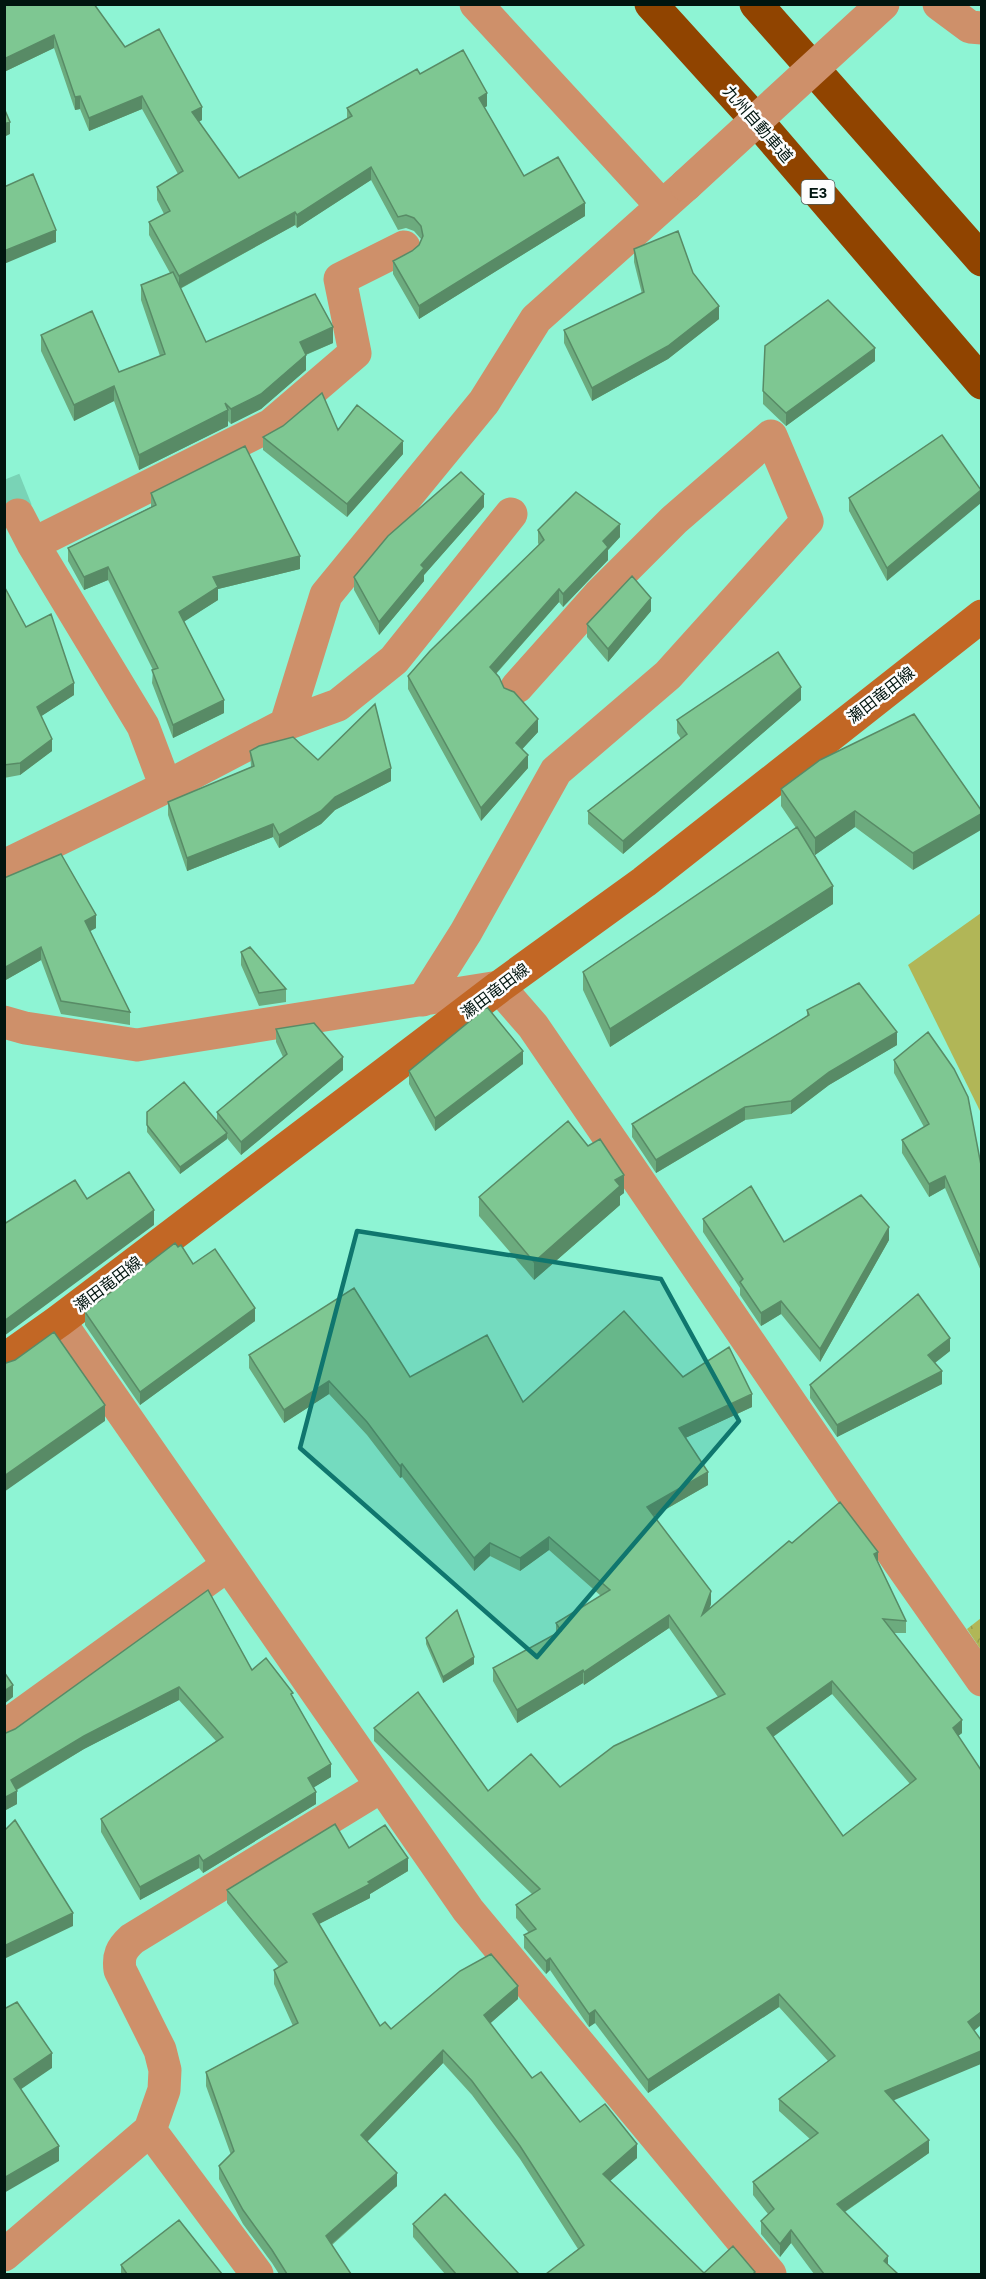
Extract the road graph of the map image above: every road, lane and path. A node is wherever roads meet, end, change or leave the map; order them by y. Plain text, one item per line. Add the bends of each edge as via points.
1 (476, 4) edge
2 (651, 4) edge
3 (756, 4) edge
4 (883, 4) edge
5 (939, 4) edge
6 (981, 28) edge
7 (674, 195) junction
8 (404, 246) dead end
9 (981, 260) edge
10 (981, 383) edge
11 (511, 514) dead end
12 (18, 515) tunnel mouth
13 (33, 544) junction
14 (981, 616) edge
15 (517, 687) dead end
16 (286, 724) junction
17 (166, 787) junction
18 (4, 866) edge
19 (499, 987) junction
20 (423, 1000) junction
21 (4, 1022) edge
22 (59, 1321) junction
23 (4, 1360) edge
24 (228, 1565) junction
25 (981, 1680) edge
26 (4, 1727) edge
27 (381, 1786) junction
28 (150, 2130) junction
29 (4, 2255) edge
30 (257, 2274) edge
31 (770, 2274) edge

1 - 7 street
2 - 10 highway, 九州自動車道 / E3 via 758,122
3 - 9 highway
4 - 7 street, bridge
5 - 6 street via 970,27
7 - 16 street via 536,319 484,402 326,594
8 - 13 street via 340,279 355,353 271,425
11 - 16 street via 394,660 338,705
12 - 13 street
13 - 17 street via 143,726
14 - 19 main road, 瀬田竜田線 via 644,882
15 - 20 street via 599,595 674,520 771,436 807,521 668,675 556,771 466,932
16 - 17 street
17 - 18 street
19 - 20 street
19 - 22 main road, 瀬田竜田線
19 - 25 street via 533,1026
20 - 21 street via 137,1045
22 - 23 main road, 瀬田竜田線
22 - 24 street
24 - 26 street
24 - 27 street
27 - 28 street via 123,1947 120,1970 160,2050 165,2070 164,2090
27 - 31 street via 468,1910
28 - 29 street
28 - 30 street

